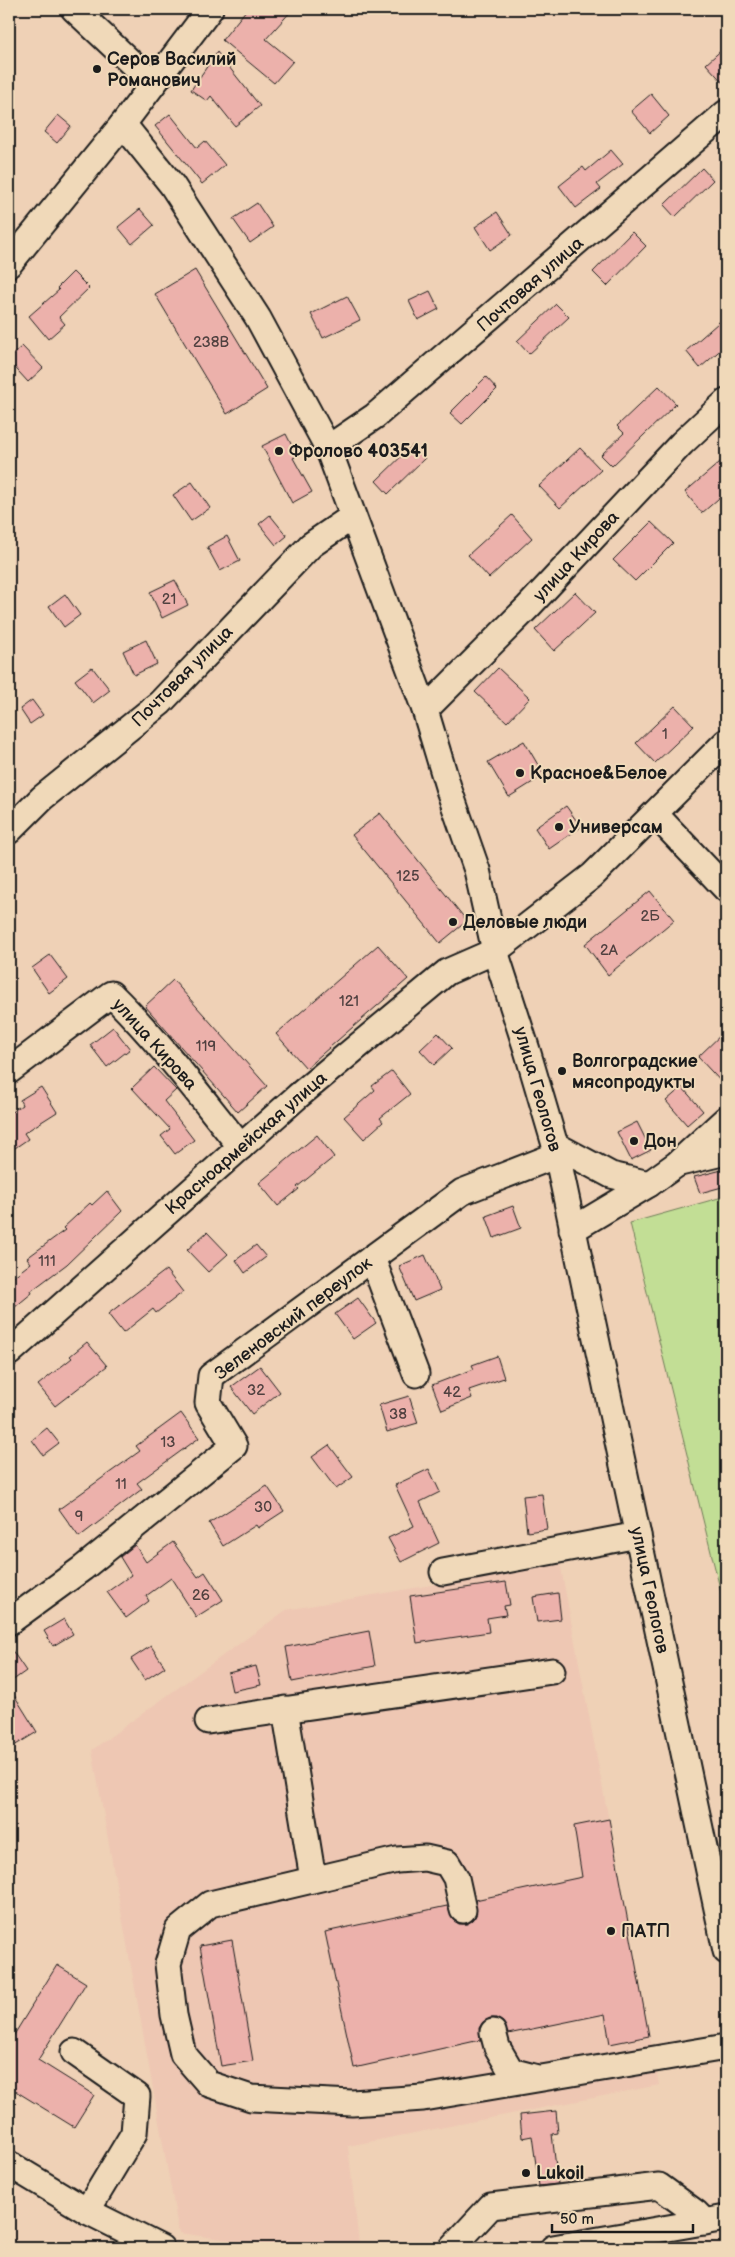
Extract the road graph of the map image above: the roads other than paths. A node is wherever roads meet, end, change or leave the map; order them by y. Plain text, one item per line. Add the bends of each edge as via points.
1 (74, 9) edge
2 (210, 9) edge
3 (156, 79) junction
4 (726, 113) edge
5 (123, 124) junction
6 (9, 264) edge
7 (726, 402) edge
8 (328, 448) junction
9 (352, 517) junction
10 (425, 710) junction
11 (726, 742) edge
12 (655, 814) junction
13 (9, 831) edge
14 (726, 889) edge
15 (495, 951) junction
16 (9, 1070) edge
17 (726, 1119) edge
18 (240, 1147) junction
19 (556, 1150) junction
20 (726, 1152) edge
21 (677, 1164) junction
22 (649, 1184) junction
23 (572, 1230) junction
24 (372, 1258) junction
25 (9, 1353) edge
26 (416, 1374) dead end
27 (638, 1536) junction
28 (443, 1572) dead end
29 (9, 1622) edge
30 (552, 1671) dead end
31 (286, 1709) junction
32 (208, 1721) dead end
33 (313, 1879) junction
34 (463, 1910) dead end
35 (726, 1951) edge
36 (493, 2032) dead end
37 (726, 2047) edge
38 (74, 2052) dead end
39 (540, 2079) junction
40 (9, 2164) edge
41 (87, 2211) junction
42 (709, 2218) edge
43 (160, 2248) edge
44 (452, 2248) edge
45 (553, 2248) edge

1 - 3 street via 142,73
2 - 3 street
3 - 5 street
4 - 8 street, Почтовая улица via 375,416
5 - 6 street
5 - 8 street, улица Геологов via 172,185 258,318
7 - 10 street, улица Кирова via 682,443 528,607
8 - 9 street, улица Геологов
9 - 10 street, улица Геологов
9 - 13 street, Почтовая улица via 311,545 160,703 42,798
10 - 15 street, улица Геологов via 477,870
11 - 12 street, Красноармейская улица
12 - 14 street
12 - 15 street, Красноармейская улица via 592,876
15 - 18 street, Красноармейская улица via 447,972
15 - 19 street, улица Геологов
16 - 18 street, улица Кирова via 111,994 183,1073
17 - 21 street
18 - 25 street, Красноармейская улица
19 - 22 street via 611,1175
19 - 23 street, улица Геологов
19 - 24 street, Зеленовский переулок via 462,1192
20 - 21 street
21 - 22 street
22 - 23 street
23 - 27 street, улица Геологов
24 - 26 street
24 - 29 street, Зеленовский переулок via 211,1376 208,1403 234,1446
27 - 28 street
27 - 35 street, улица Геологов
30 - 31 street
31 - 32 street
31 - 33 street
33 - 34 street via 397,1860 425,1858 447,1863 456,1878
33 - 39 street via 210,1904 178,1930 168,1964 174,2015 183,2054 209,2084 251,2098 352,2103 424,2098
36 - 39 street via 496,2046 511,2071
37 - 39 street
38 - 41 street via 137,2096 134,2133
40 - 41 street
41 - 43 street
42 - 44 street via 659,2186 491,2206
42 - 45 street

